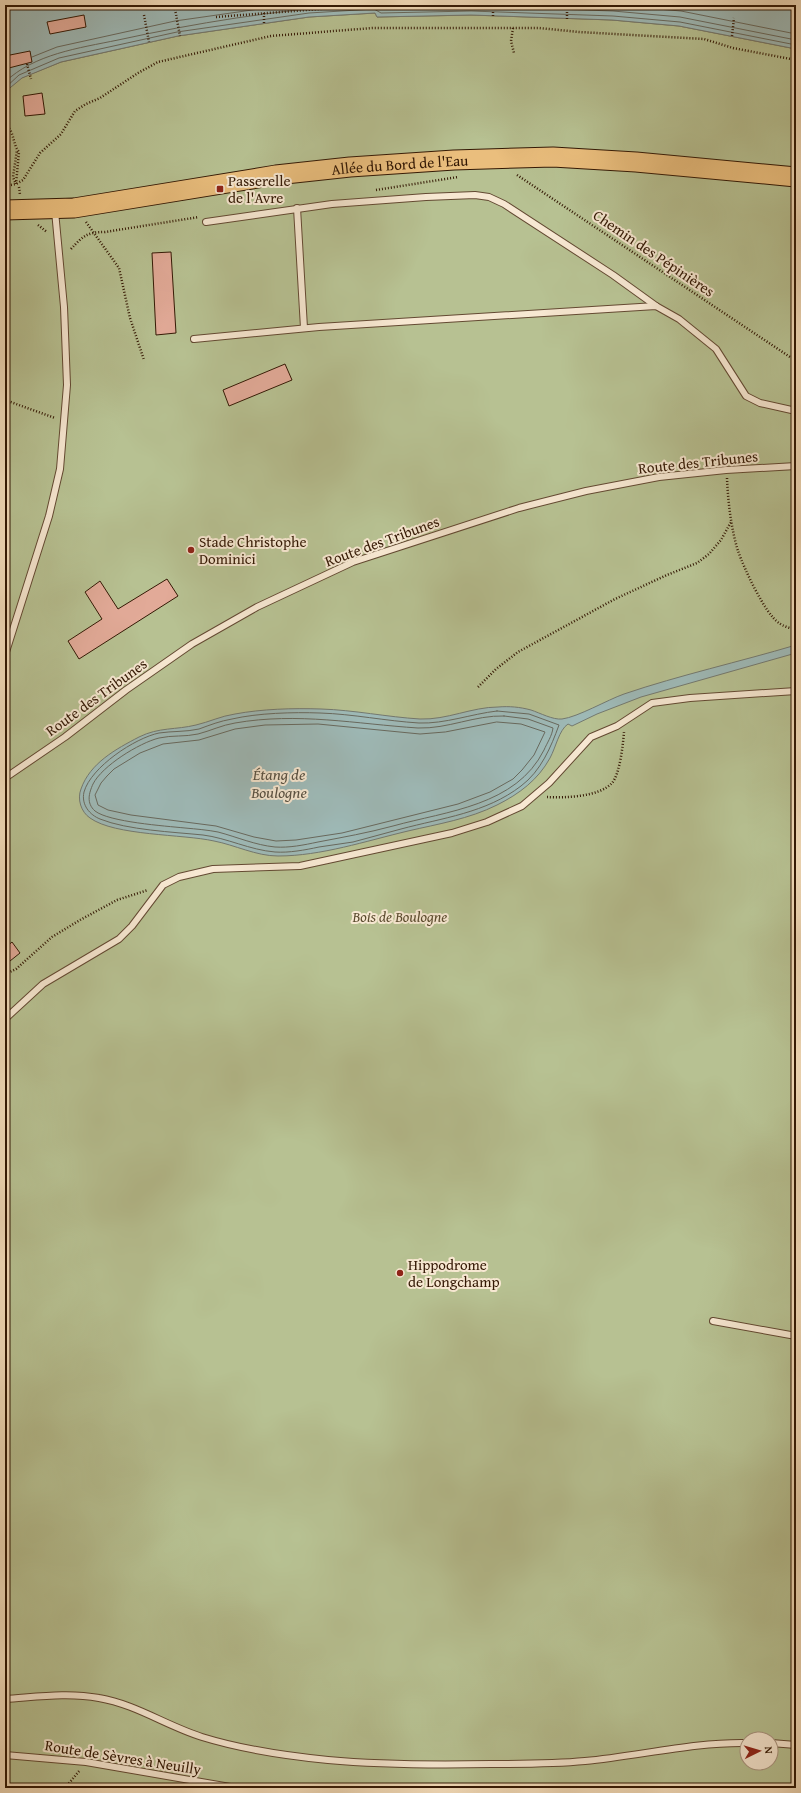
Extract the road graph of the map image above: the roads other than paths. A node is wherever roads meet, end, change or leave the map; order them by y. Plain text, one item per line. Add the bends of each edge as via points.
1 (796, 178) edge
2 (298, 208) junction
3 (54, 209) junction
4 (5, 210) edge
5 (206, 222) dead end
6 (656, 306) junction
7 (304, 328) junction
8 (194, 339) dead end
9 (796, 411) edge
10 (796, 466) edge
11 (5, 655) edge
12 (796, 691) edge
13 (5, 778) edge
14 (5, 1019) edge
15 (713, 1321) dead end
16 (796, 1336) edge
17 (5, 1699) edge
18 (739, 1744) edge
19 (779, 1744) edge
20 (796, 1745) edge
21 (5, 1755) edge
22 (236, 1788) edge

1 - 3 main road, Allée du Bord de l'Eau via 553,157 454,160 276,175 74,208
2 - 5 lane
2 - 6 lane via 426,197 489,197 607,270
2 - 7 lane
3 - 4 main road, Allée du Bord de l'Eau
3 - 11 lane via 64,307 67,385 60,469 49,516
6 - 7 lane
6 - 9 lane via 679,319 716,349 746,396 760,403
7 - 8 lane
10 - 13 lane, Route des Tribunes via 659,477 586,491 519,508 353,562 256,607 192,644
12 - 14 lane via 652,703 617,726 591,737 549,783 522,806 494,819 452,832 300,866 213,869 179,877 163,885 132,926 119,938 43,984
15 - 16 lane
17 - 18 lane via 78,1695 100,1698 118,1702 202,1737 298,1757 358,1763 547,1764
19 - 20 lane
21 - 22 lane, Route de Sèvres à Neuilly via 86,1762

